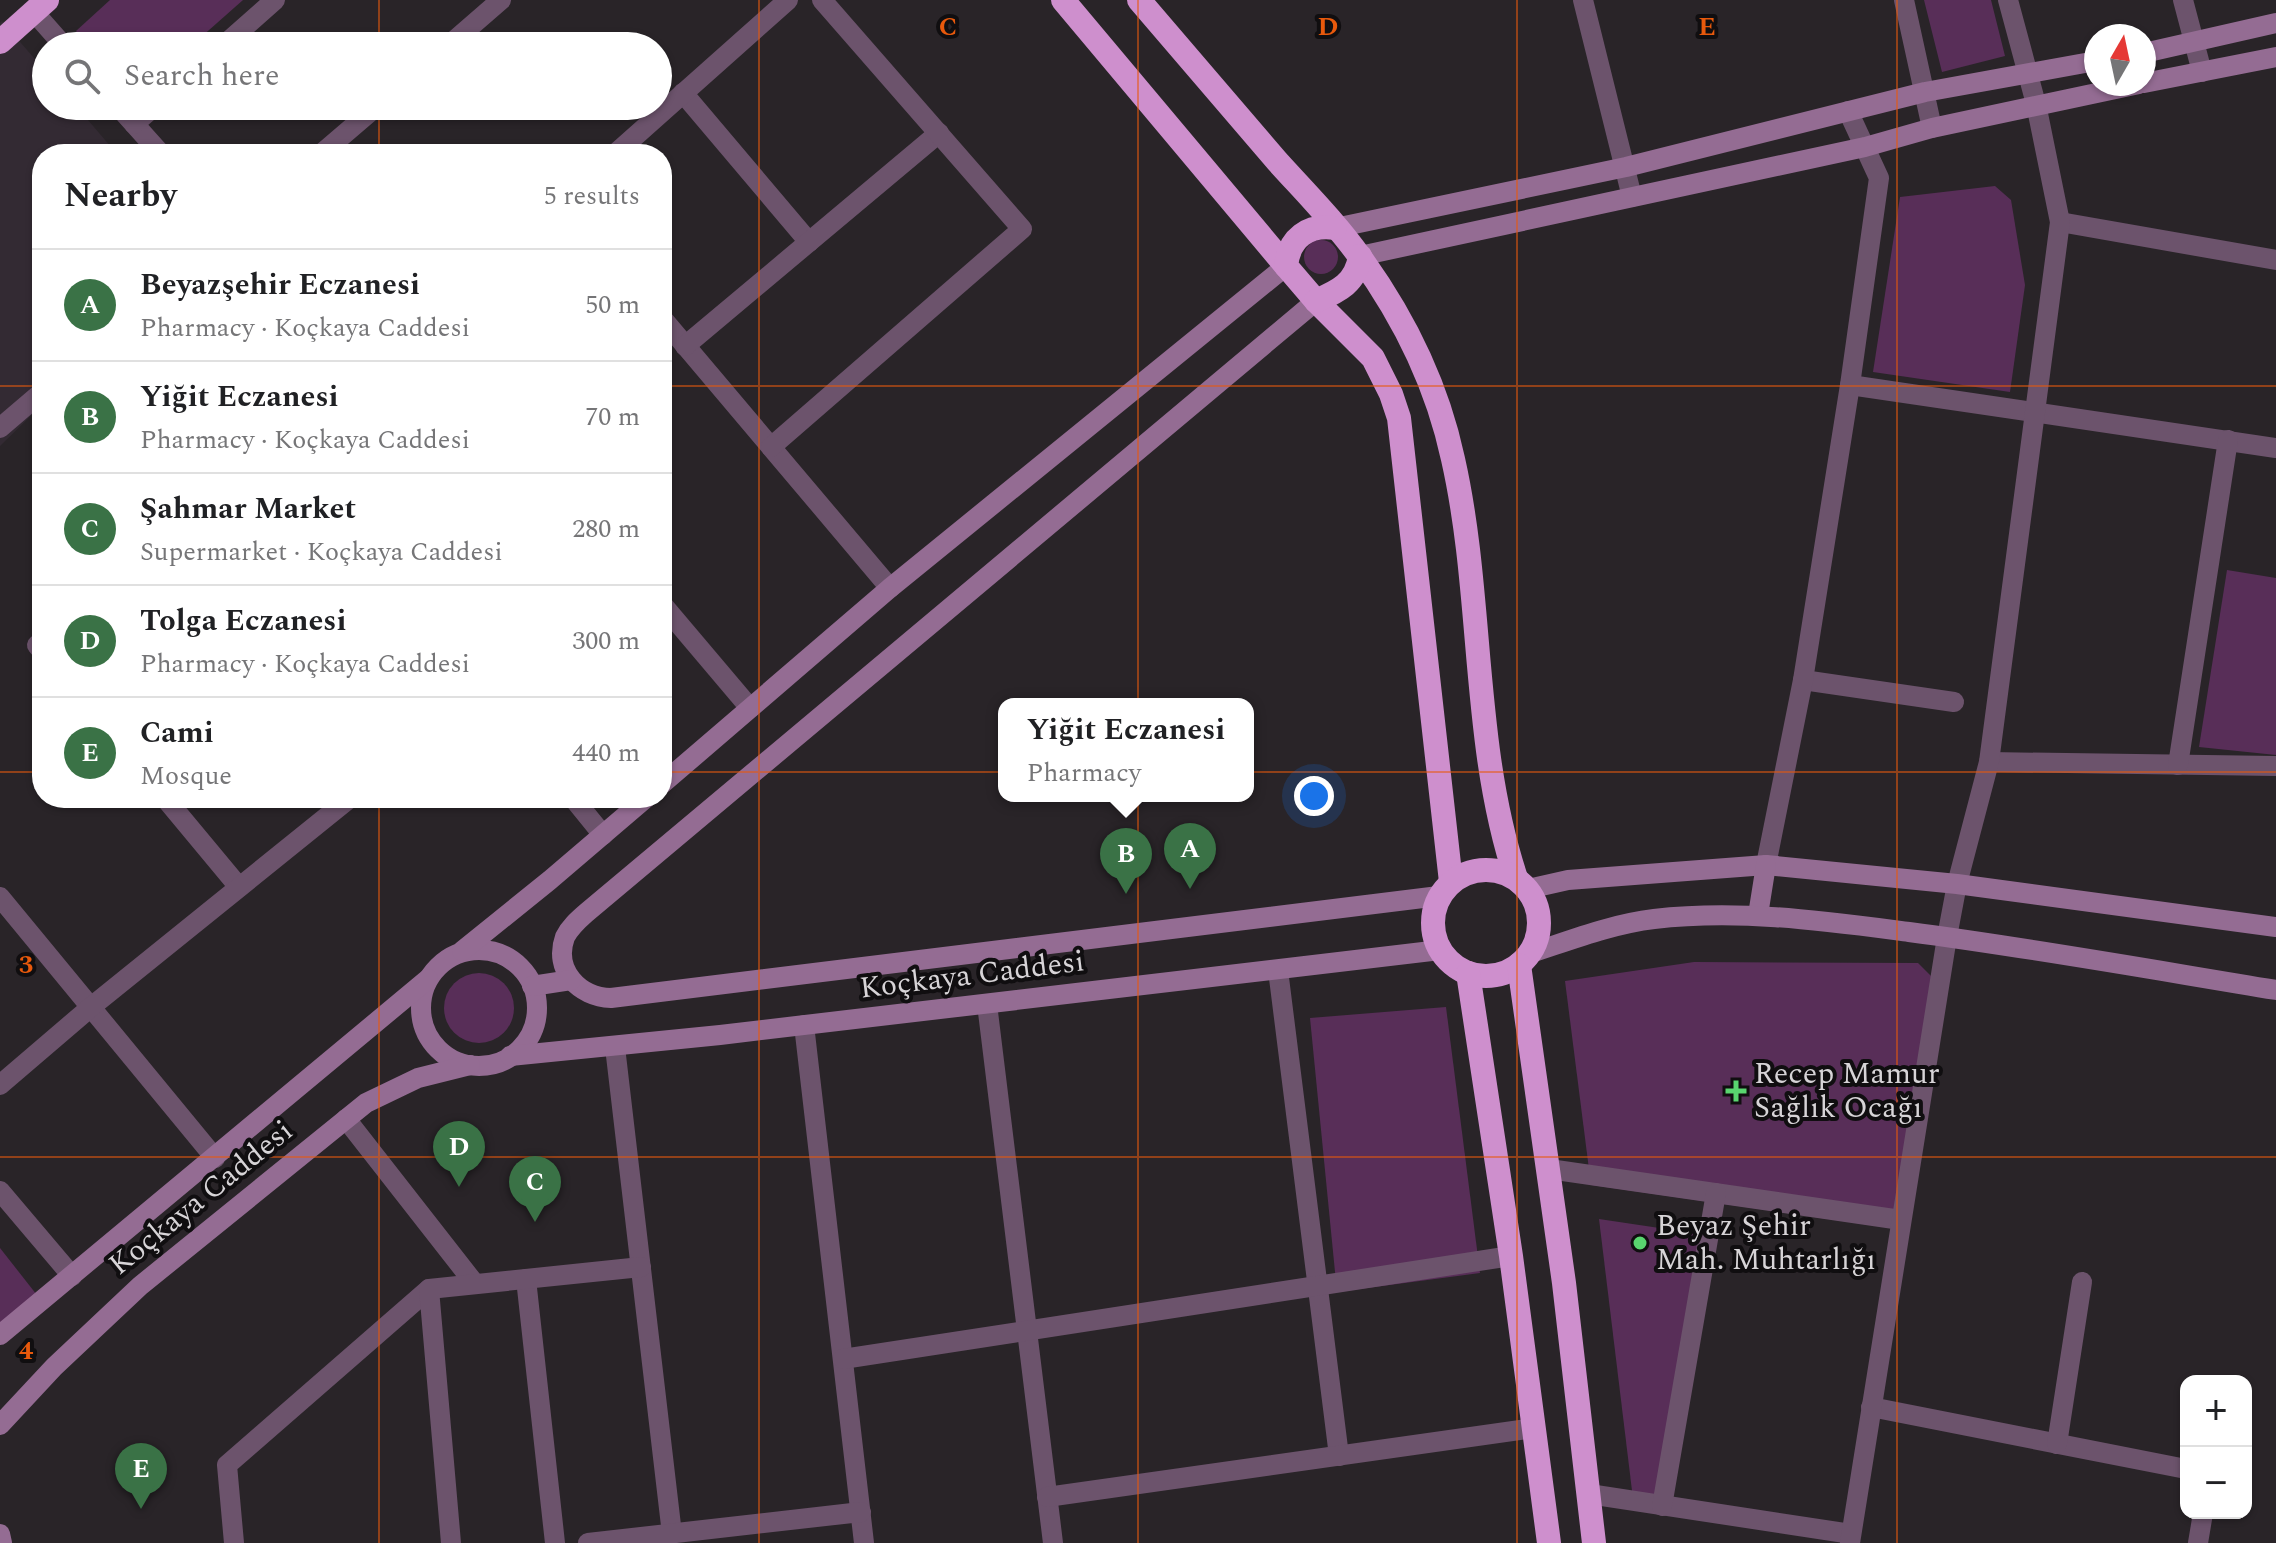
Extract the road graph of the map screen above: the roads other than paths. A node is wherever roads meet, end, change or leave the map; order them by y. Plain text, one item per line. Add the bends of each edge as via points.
1 (275, 0) edge
2 (501, 0) edge
3 (788, 0) edge
4 (822, 0) edge
5 (1063, 0) edge
6 (1139, 0) edge
7 (1583, 0) edge
8 (1904, 0) edge
9 (2008, 0) edge
10 (2183, 0) edge
11 (40, 6) edge
12 (2276, 23) edge
13 (56, 32) edge
14 (239, 32) edge
15 (464, 32) edge
16 (0, 42) edge
17 (2195, 43) junction
18 (2156, 51) edge
19 (2276, 57) edge
20 (2084, 63) edge
21 (2202, 72) junction
22 (2028, 74) junction
23 (2156, 81) edge
24 (1925, 92) junction
25 (683, 93) junction
26 (2084, 95) edge
27 (672, 103) edge
28 (2036, 104) junction
29 (1848, 111) junction
30 (130, 120) edge
31 (139, 120) edge
32 (361, 120) edge
33 (653, 120) edge
34 (134, 124) junction
35 (1932, 128) junction
36 (939, 133) junction
37 (152, 144) edge
38 (333, 144) edge
39 (626, 144) edge
40 (1865, 147) junction
41 (1626, 167) junction
42 (1632, 197) junction
43 (2060, 222) junction
44 (1335, 228) junction
45 (809, 242) junction
46 (1360, 256) junction
47 (2276, 260) edge
48 (1286, 266) junction
49 (1316, 301) junction
50 (672, 330) edge
51 (685, 346) junction
52 (1850, 385) junction
53 (32, 401) edge
54 (2036, 412) junction
55 (0, 428) edge
56 (2228, 440) junction
57 (771, 447) junction
58 (2276, 448) edge
59 (890, 588) junction
60 (672, 616) edge
61 (1803, 680) junction
62 (1954, 702) dead end
63 (750, 708) junction
64 (1989, 762) junction
65 (2178, 765) junction
66 (2276, 766) edge
67 (672, 775) edge
68 (173, 808) edge
69 (338, 808) edge
70 (581, 808) edge
71 (634, 808) edge
72 (603, 835) junction
73 (1766, 865) junction
74 (1522, 883) junction
75 (1957, 884) junction
76 (239, 887) junction
77 (1445, 889) junction
78 (0, 897) edge
79 (1758, 915) junction
80 (2276, 927) edge
81 (1947, 937) junction
82 (1440, 950) junction
83 (459, 953) junction
84 (1525, 959) junction
85 (1278, 970) junction
86 (1468, 973) junction
87 (428, 979) junction
88 (571, 980) junction
89 (532, 986) junction
90 (2276, 990) edge
91 (987, 1004) junction
92 (91, 1007) junction
93 (804, 1025) junction
94 (615, 1047) junction
95 (510, 1056) junction
96 (470, 1065) junction
97 (0, 1085) edge
98 (346, 1119) junction
99 (215, 1158) junction
100 (1549, 1169) junction
101 (0, 1191) edge
102 (1716, 1193) junction
103 (1901, 1220) junction
104 (1511, 1256) junction
105 (641, 1267) junction
106 (72, 1276) junction
107 (526, 1279) junction
108 (2082, 1282) dead end
109 (475, 1284) junction
110 (1318, 1286) junction
111 (429, 1289) junction
112 (1027, 1331) junction
113 (0, 1335) edge
114 (843, 1359) junction
115 (1871, 1407) junction
116 (0, 1425) edge
117 (1534, 1428) junction
118 (2057, 1444) junction
119 (1339, 1456) junction
120 (2180, 1468) edge
121 (1589, 1494) junction
122 (1047, 1497) junction
123 (1662, 1506) junction
124 (861, 1512) junction
125 (2202, 1519) edge
126 (0, 1534) edge
127 (672, 1534) junction
128 (1851, 1539) edge
129 (2, 1543) edge
130 (234, 1543) edge
131 (451, 1543) edge
132 (555, 1543) edge
133 (588, 1543) edge
134 (864, 1543) edge
135 (1053, 1543) edge
136 (1549, 1543) edge
137 (1594, 1543) edge
138 (2198, 1543) edge

1 - 14 street
2 - 15 street
3 - 25 street
4 - 36 street
5 - 48 highway
6 - 44 highway
7 - 41 street
8 - 24 street
9 - 22 street
10 - 17 street
11 - 13 street
11 - 16 highway
12 - 17 main road
17 - 18 main road
17 - 21 street
19 - 21 main road
20 - 22 main road
21 - 23 main road
22 - 24 main road
22 - 28 street
24 - 29 main road
24 - 35 street
25 - 27 street
25 - 45 street
26 - 28 main road
28 - 35 main road
28 - 43 street
29 - 40 street
29 - 41 main road
30 - 34 street
31 - 34 street
32 - 38 street
33 - 39 street
34 - 37 street
35 - 40 main road
36 - 45 street
36 - 57 street via 1022,229
40 - 42 main road
40 - 52 street via 1879,178
41 - 42 street
41 - 44 main road
42 - 46 main road
43 - 47 street
43 - 54 street
44 - 46 highway
44 - 48 highway via 1323,226 1301,234
45 - 51 street
46 - 49 highway via 1345,287
46 - 74 highway via 1416,346 1446,428 1460,496 1494,786 1504,837
48 - 49 highway
48 - 59 main road
49 - 77 highway via 1373,358 1399,418
49 - 88 main road via 586,913 570,928 562,949
50 - 51 street
51 - 57 street
52 - 54 street
52 - 61 street
53 - 55 street
54 - 56 street
54 - 64 street
56 - 58 street
56 - 65 street
57 - 59 street
59 - 63 main road
60 - 63 street
61 - 62 street
61 - 73 street
63 - 67 main road
64 - 65 street
64 - 75 street
65 - 66 street
68 - 76 street
69 - 76 street
70 - 72 street
71 - 72 main road
72 - 83 main road
73 - 74 main road
73 - 75 main road
73 - 79 main road
74 - 77 highway via 1483,869
74 - 84 highway via 1537,904 1540,921 1538,937
75 - 80 main road
75 - 81 street
76 - 92 street
77 - 82 highway via 1433,914
77 - 88 main road, Koçkaya Caddesi via 611,998 588,994
78 - 92 street
79 - 81 main road
79 - 84 main road via 1653,919
81 - 90 main road
81 - 103 street
82 - 85 main road, Koçkaya Caddesi
82 - 86 highway
83 - 87 main road
83 - 89 main road via 501,954
84 - 86 highway via 1504,973
84 - 100 highway
85 - 91 main road, Koçkaya Caddesi
85 - 110 street
86 - 104 highway
87 - 96 main road via 421,1006 427,1033 445,1054
87 - 99 main road, Koçkaya Caddesi
88 - 89 main road
89 - 95 main road via 535,1023
91 - 93 main road, Koçkaya Caddesi
91 - 112 street
92 - 97 street
92 - 99 street
93 - 94 main road, Koçkaya Caddesi
93 - 114 street
94 - 95 main road, Koçkaya Caddesi
94 - 105 street
95 - 96 main road
96 - 98 main road, Koçkaya Caddesi via 391,1089
98 - 109 street
98 - 116 main road, Koçkaya Caddesi via 140,1286
99 - 106 main road, Koçkaya Caddesi
100 - 102 street
100 - 121 highway
101 - 106 street
102 - 103 street
102 - 123 street
103 - 115 street
104 - 110 street
104 - 117 highway
105 - 107 street
105 - 127 street
106 - 113 main road, Koçkaya Caddesi
107 - 109 street
107 - 132 street
108 - 118 street
109 - 111 street
110 - 112 street
110 - 119 street
111 - 130 street via 227,1465
111 - 131 street
112 - 114 street
112 - 122 street
114 - 124 street
115 - 118 street
115 - 128 street
117 - 119 street
117 - 136 highway
118 - 120 street
119 - 122 street
121 - 123 street
121 - 137 highway
122 - 135 street
123 - 128 street
124 - 127 street
124 - 134 street
125 - 138 street
126 - 129 main road
127 - 133 street

